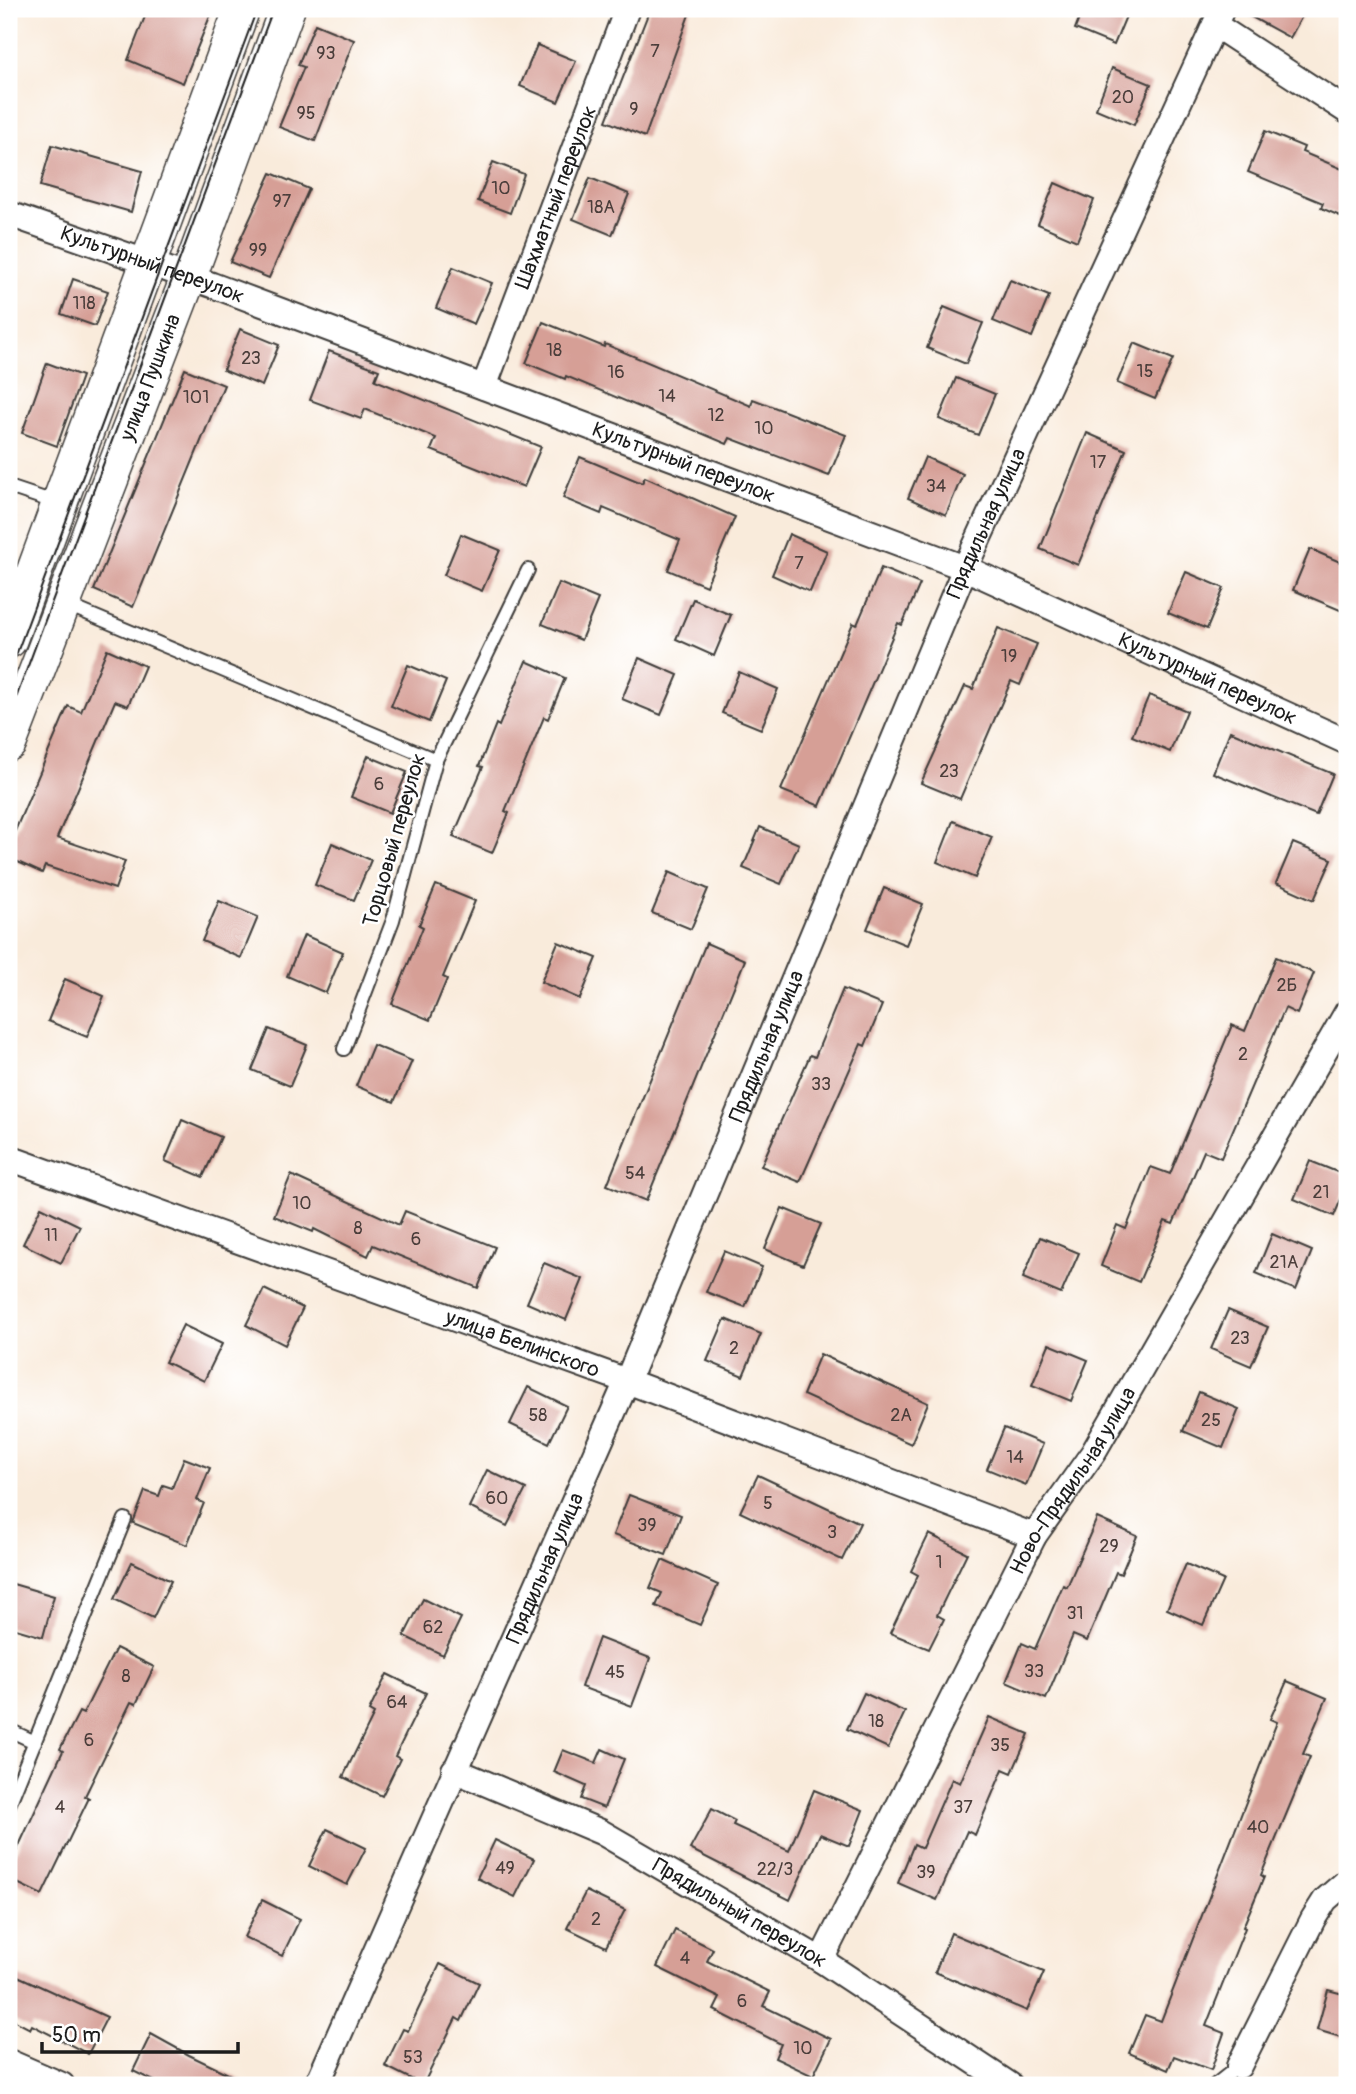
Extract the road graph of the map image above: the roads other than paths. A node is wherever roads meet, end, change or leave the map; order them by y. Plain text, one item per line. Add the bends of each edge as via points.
1 (243, 9) edge
2 (287, 9) edge
3 (627, 9) edge
4 (1219, 17) edge
5 (1347, 111) edge
6 (9, 214) edge
7 (150, 262) junction
8 (188, 276) junction
9 (484, 387) junction
10 (9, 487) edge
11 (61, 504) junction
12 (965, 568) junction
13 (527, 570) dead end
14 (62, 603) junction
15 (9, 640) edge
16 (1347, 742) edge
17 (9, 743) edge
18 (436, 760) junction
19 (1347, 1012) edge
20 (344, 1049) dead end
21 (9, 1158) edge
22 (627, 1381) junction
23 (125, 1519) dead end
24 (1034, 1535) junction
25 (9, 1730) edge
26 (35, 1742) junction
27 (454, 1770) junction
28 (9, 1805) edge
29 (1347, 1881) edge
30 (821, 1960) junction
31 (9, 2062) edge
32 (1239, 2066) joint
33 (62, 2085) edge
34 (317, 2085) edge
35 (1010, 2085) edge
36 (1215, 2085) edge

1 - 7 main road, улица Пушкина
2 - 8 main road, улица Пушкина
3 - 9 street, Шахматный переулок
4 - 5 street
4 - 12 street, Прядильная улица
6 - 7 street, Культурный переулок
7 - 8 street, Культурный переулок
7 - 11 main road, улица Пушкина
8 - 9 street, Культурный переулок
8 - 14 main road, улица Пушкина
9 - 12 street, Культурный переулок
10 - 11 lane
11 - 15 main road, улица Пушкина
12 - 16 street, Культурный переулок
12 - 22 street, Прядильная улица
13 - 18 lane, Торцовый переулок
14 - 17 main road, улица Пушкина
14 - 18 lane
18 - 20 lane, Торцовый переулок via 393,920
19 - 24 street, Ново-Прядильная улица via 1093,1453
21 - 22 street, улица Белинского
22 - 24 street, улица Белинского
22 - 27 street, Прядильная улица
23 - 26 lane
24 - 30 street, Ново-Прядильная улица
25 - 26 lane
26 - 28 lane
27 - 30 street, Прядильный переулок via 601,1832
27 - 34 street, Прядильная улица
29 - 32 street via 1325,1900 1313,1919
30 - 35 street, Прядильный переулок
31 - 33 street
32 - 36 lane

